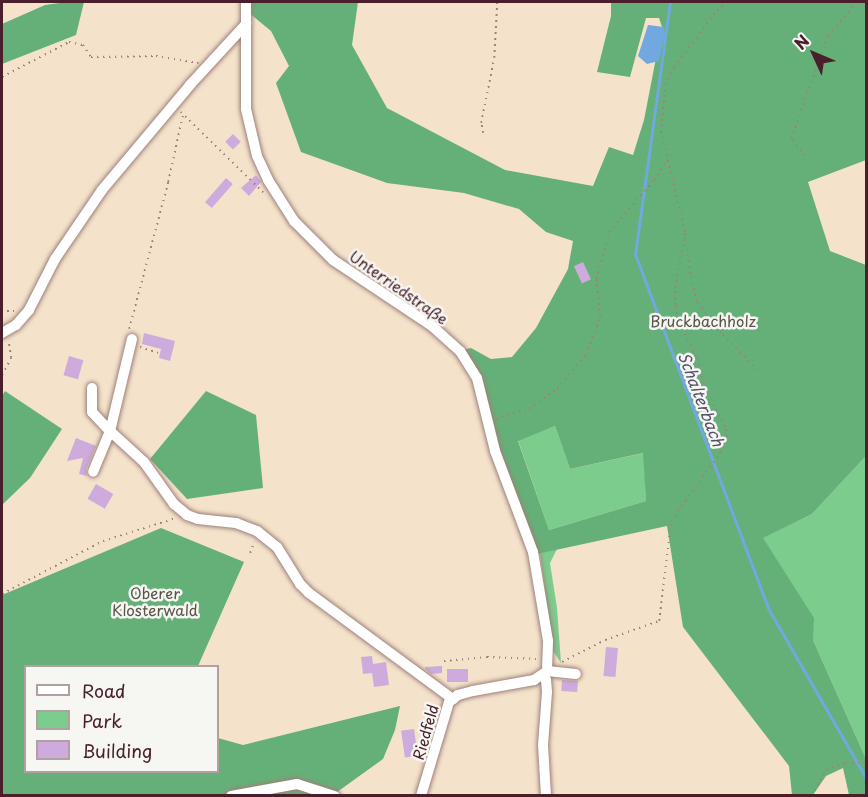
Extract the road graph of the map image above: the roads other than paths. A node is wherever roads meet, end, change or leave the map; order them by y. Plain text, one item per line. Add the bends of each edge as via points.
1 (246, 2) edge
2 (246, 24) junction
3 (3, 332) edge
4 (132, 339) road end
5 (92, 388) dead end
6 (110, 431) junction
7 (132, 451) junction
8 (101, 452) junction
9 (93, 472) dead end
10 (546, 670) junction
11 (576, 674) dead end
12 (453, 699) junction
13 (231, 795) edge
14 (335, 795) edge
15 (421, 795) edge
16 (546, 795) edge

1 - 2 street, Unterriedstraße
2 - 3 street via 102,190 55,259 29,310 21,321
2 - 10 street, Unterriedstraße via 246,109 257,156 294,221 333,260 432,326 460,351 477,378 495,451 533,552 548,641
4 - 6 street
5 - 6 street via 92,412
6 - 7 street
6 - 8 street
7 - 8 street via 118,447
7 - 12 street via 187,515 257,531 277,546 309,594
8 - 9 street
10 - 11 street
10 - 12 street, Riedfeld via 534,681 473,691
10 - 16 street, Unterriedstraße
12 - 15 street, Riedfeld via 445,706
13 - 14 street via 297,784

